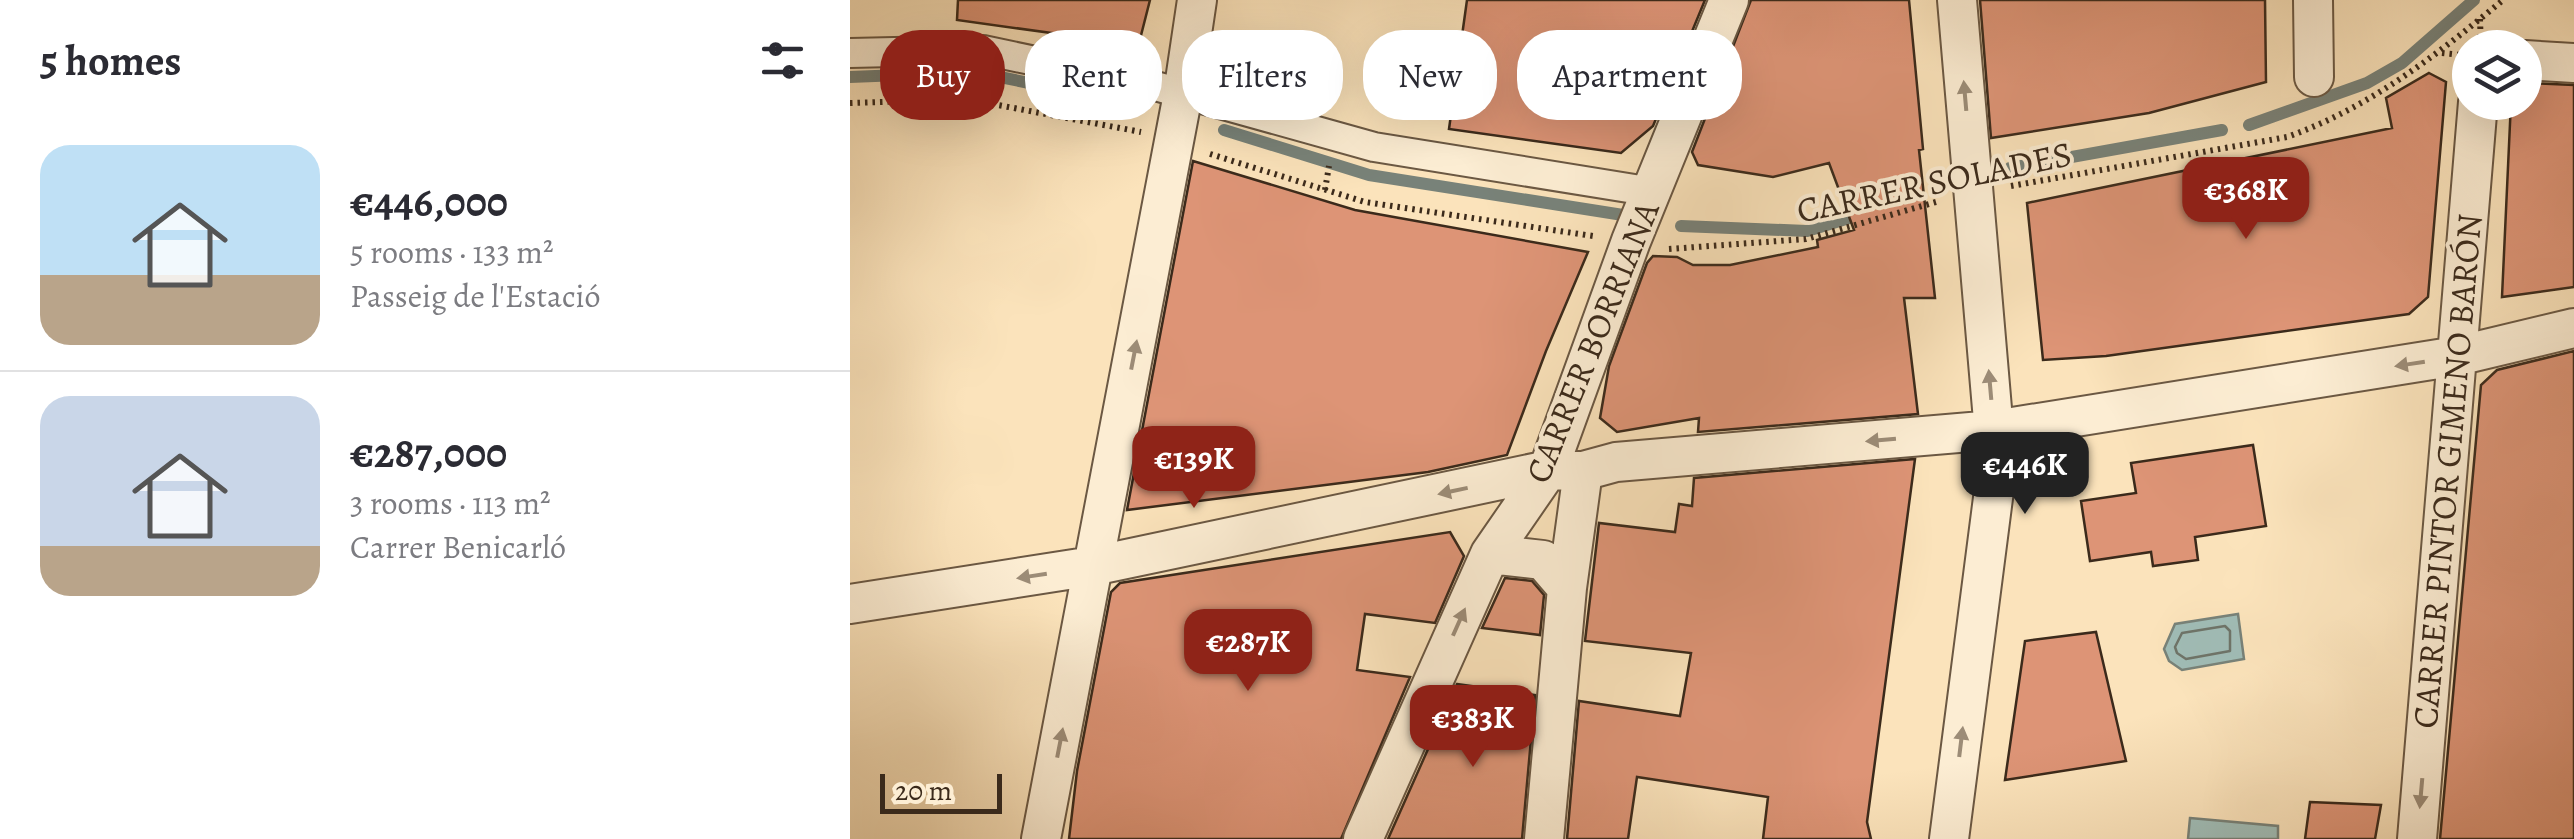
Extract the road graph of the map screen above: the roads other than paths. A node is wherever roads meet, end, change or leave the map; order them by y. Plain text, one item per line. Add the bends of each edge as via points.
1 (1197, 0) edge
2 (1728, 0) edge
3 (1957, 0) edge
4 (2312, 0) edge
5 (1193, 30) edge
6 (850, 53) edge
7 (2542, 61) edge
8 (2574, 63) edge
9 (2314, 77) dead end
10 (1182, 94) edge
11 (1182, 99) edge
12 (1277, 120) edge
13 (2477, 120) edge
14 (1653, 192) junction
15 (2574, 328) edge
16 (2457, 356) junction
17 (1994, 430) junction
18 (1566, 471) junction
19 (1490, 554) junction
20 (1094, 566) junction
21 (1567, 588) junction
22 (850, 604) edge
23 (1041, 839) edge
24 (1363, 839) edge
25 (1544, 839) edge
26 (1949, 839) edge
27 (2417, 839) edge

1 - 5 street
2 - 14 street, CARRER BORRIANA
17 -> 3 street
4 - 9 street
6 - 10 street via 983,50
7 - 8 street
20 -> 11 street
12 - 14 street via 1374,147
13 - 16 street, CARRER PINTOR GIMENO BARÓN
14 - 18 street, CARRER BORRIANA via 1631,242
15 - 16 street
16 -> 17 street
16 -> 27 street, CARRER PINTOR GIMENO BARÓN
17 -> 18 street
26 -> 17 street via 1997,467
18 - 19 street, CARRER BORRIANA
18 -> 20 street
18 - 21 street
19 - 21 street via 1543,560
24 -> 19 street, CARRER BORRIANA
20 -> 22 street
23 -> 20 street
21 - 25 street

